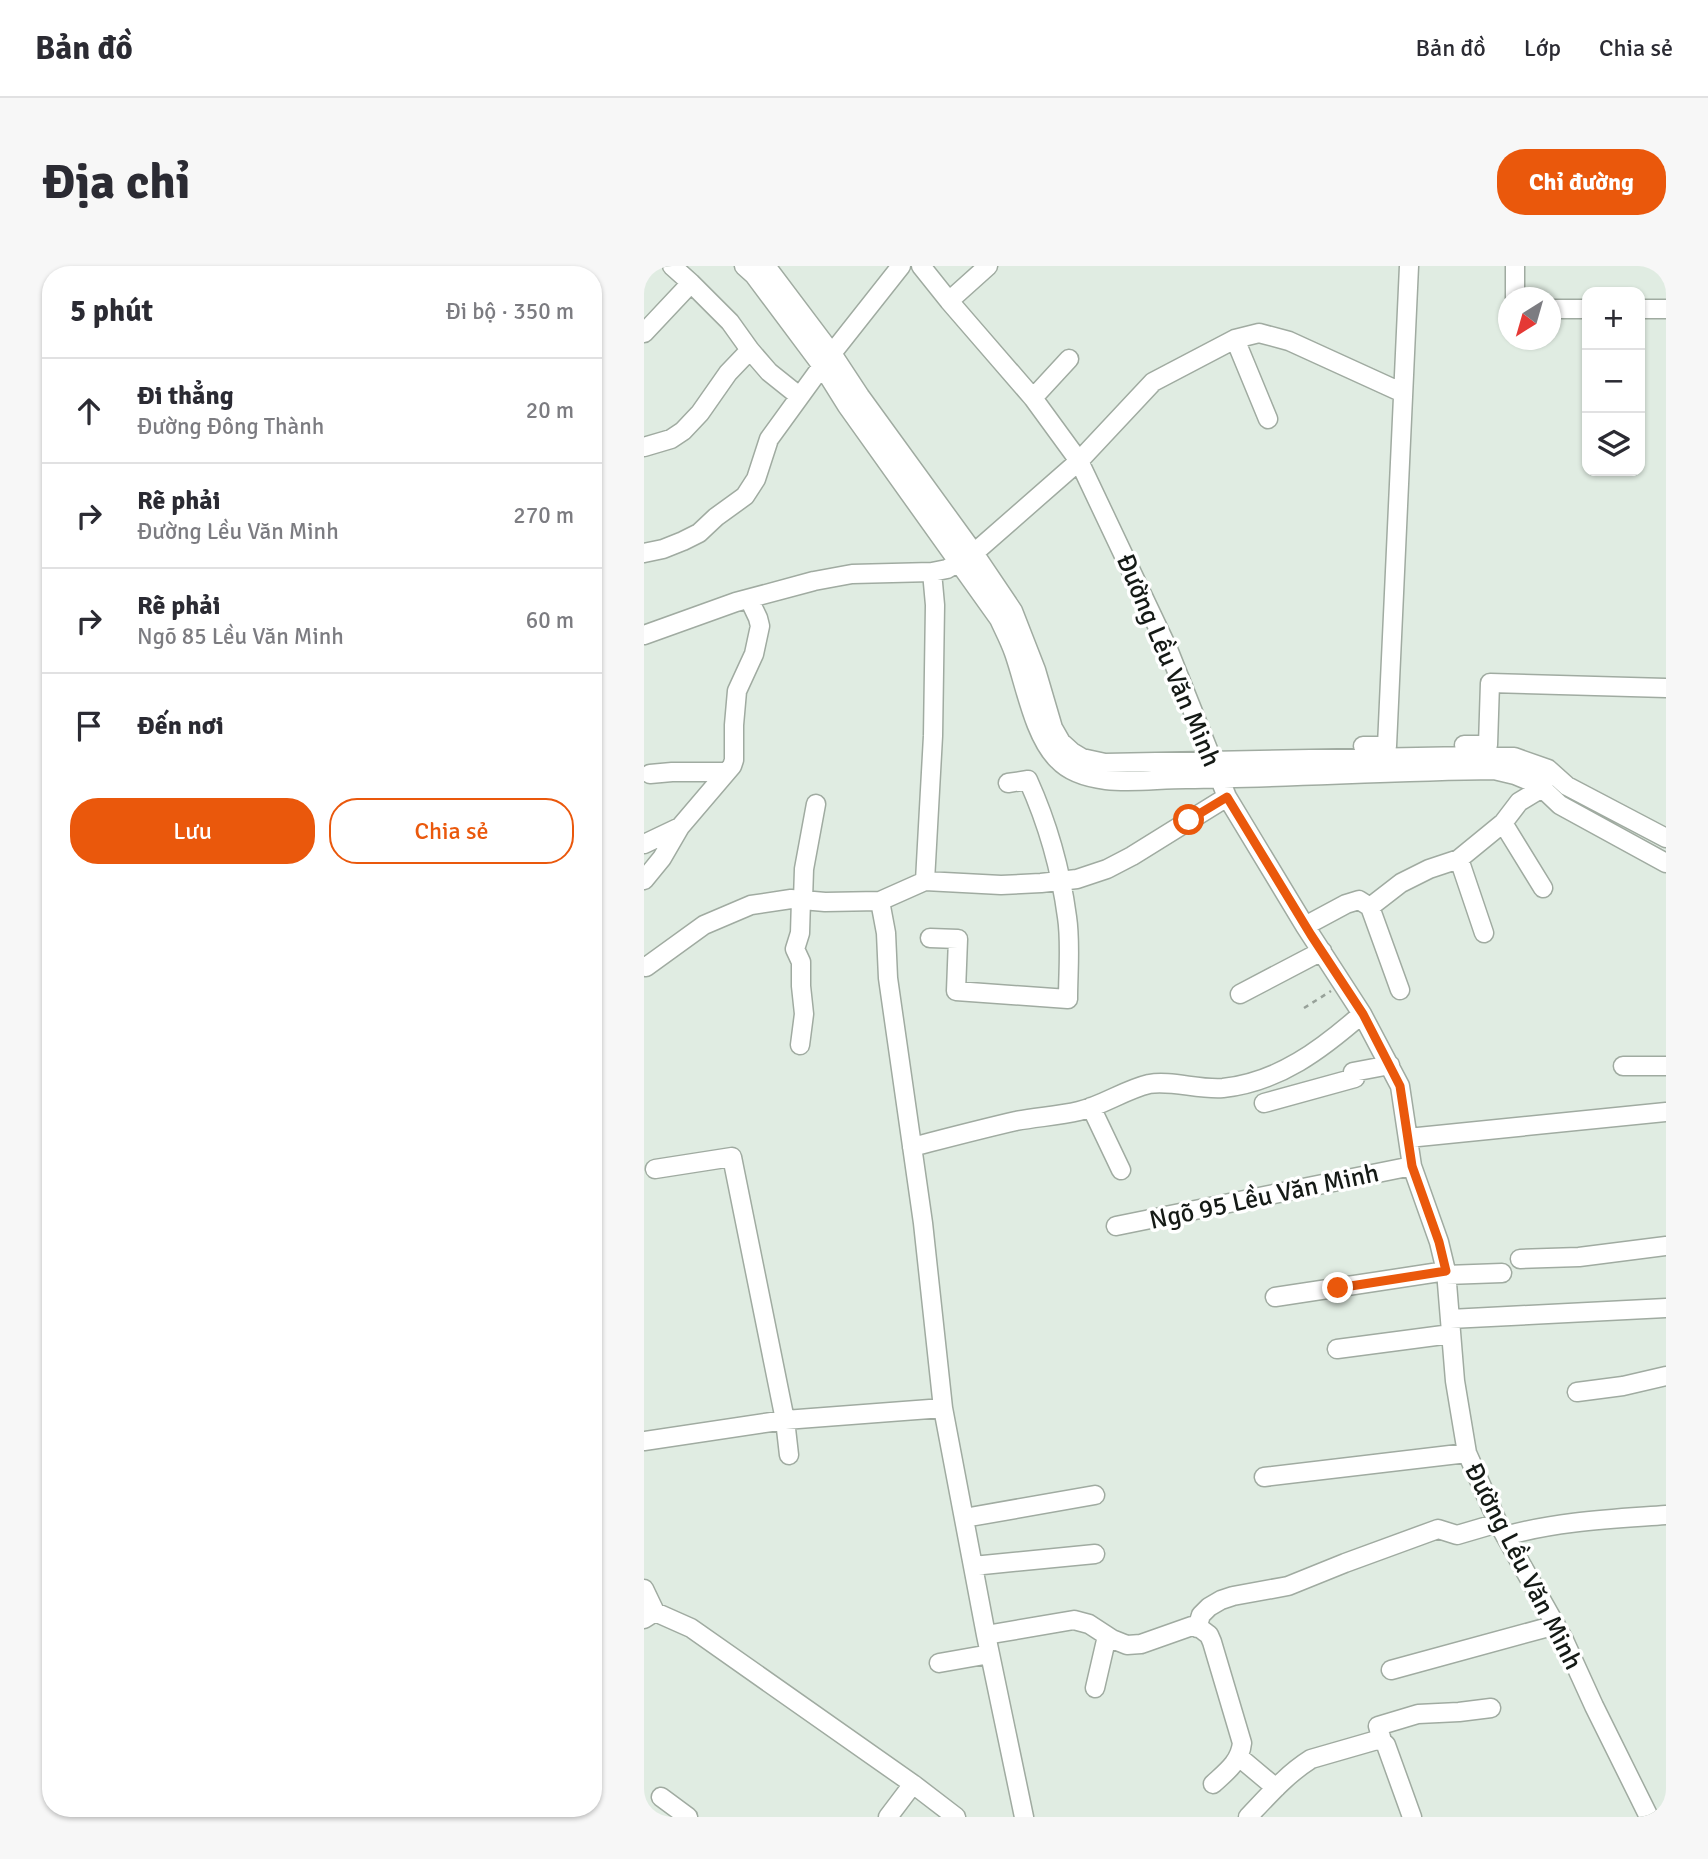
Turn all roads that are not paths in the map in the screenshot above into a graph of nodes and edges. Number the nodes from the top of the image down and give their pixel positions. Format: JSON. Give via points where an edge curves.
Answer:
{"nodes":[{"id":1,"x":672,"y":266,"type":"edge"},
{"id":2,"x":744,"y":266,"type":"edge"},
{"id":3,"x":766,"y":266,"type":"edge"},
{"id":4,"x":901,"y":266,"type":"edge"},
{"id":5,"x":921,"y":266,"type":"edge"},
{"id":6,"x":988,"y":266,"type":"edge"},
{"id":7,"x":1409,"y":266,"type":"edge"},
{"id":8,"x":1515,"y":266,"type":"edge"},
{"id":9,"x":691,"y":283,"type":"junction"},
{"id":10,"x":1515,"y":287,"type":"edge"},
{"id":11,"x":949,"y":301,"type":"junction"},
{"id":12,"x":1561,"y":309,"type":"edge"},
{"id":13,"x":1582,"y":309,"type":"edge"},
{"id":14,"x":1645,"y":309,"type":"edge"},
{"id":15,"x":1666,"y":309,"type":"edge"},
{"id":16,"x":644,"y":333,"type":"edge"},
{"id":17,"x":1235,"y":339,"type":"junction"},
{"id":18,"x":750,"y":349,"type":"junction"},
{"id":19,"x":1069,"y":359,"type":"dead end"},
{"id":20,"x":827,"y":360,"type":"junction"},
{"id":21,"x":1403,"y":393,"type":"junction"},
{"id":22,"x":799,"y":396,"type":"junction"},
{"id":23,"x":1033,"y":398,"type":"junction"},
{"id":24,"x":853,"y":401,"type":"junction"},
{"id":25,"x":1268,"y":419,"type":"dead end"},
{"id":26,"x":644,"y":447,"type":"edge"},
{"id":27,"x":1079,"y":461,"type":"junction"},
{"id":28,"x":644,"y":553,"type":"edge"},
{"id":29,"x":974,"y":553,"type":"junction"},
{"id":30,"x":958,"y":564,"type":"junction"},
{"id":31,"x":932,"y":572,"type":"junction"},
{"id":32,"x":749,"y":599,"type":"junction"},
{"id":33,"x":644,"y":635,"type":"edge"},
{"id":34,"x":1666,"y":688,"type":"edge"},
{"id":35,"x":1034,"y":691,"type":"junction"},
{"id":36,"x":1387,"y":746,"type":"junction"},
{"id":37,"x":1210,"y":754,"type":"junction"},
{"id":38,"x":1548,"y":769,"type":"junction"},
{"id":39,"x":726,"y":772,"type":"junction"},
{"id":40,"x":650,"y":774,"type":"dead end"},
{"id":41,"x":1220,"y":779,"type":"junction"},
{"id":42,"x":1008,"y":783,"type":"dead end"},
{"id":43,"x":1542,"y":788,"type":"junction"},
{"id":44,"x":1227,"y":797,"type":"junction"},
{"id":45,"x":816,"y":804,"type":"dead end"},
{"id":46,"x":1503,"y":823,"type":"junction"},
{"id":47,"x":680,"y":827,"type":"junction"},
{"id":48,"x":1666,"y":838,"type":"edge"},
{"id":49,"x":644,"y":844,"type":"edge"},
{"id":50,"x":1458,"y":859,"type":"junction"},
{"id":51,"x":1666,"y":863,"type":"edge"},
{"id":52,"x":644,"y":880,"type":"edge"},
{"id":53,"x":925,"y":881,"type":"junction"},
{"id":54,"x":1061,"y":881,"type":"junction"},
{"id":55,"x":1543,"y":888,"type":"dead end"},
{"id":56,"x":802,"y":900,"type":"junction"},
{"id":57,"x":880,"y":901,"type":"junction"},
{"id":58,"x":1370,"y":906,"type":"junction"},
{"id":59,"x":1305,"y":926,"type":"junction"},
{"id":60,"x":1484,"y":933,"type":"dead end"},
{"id":61,"x":930,"y":938,"type":"dead end"},
{"id":62,"x":1322,"y":951,"type":"junction"},
{"id":63,"x":645,"y":968,"type":"edge"},
{"id":64,"x":1400,"y":990,"type":"dead end"},
{"id":65,"x":1240,"y":994,"type":"dead end"},
{"id":66,"x":1363,"y":1014,"type":"junction"},
{"id":67,"x":800,"y":1045,"type":"dead end"},
{"id":68,"x":1390,"y":1065,"type":"junction"},
{"id":69,"x":1623,"y":1066,"type":"dead end"},
{"id":70,"x":1666,"y":1066,"type":"edge"},
{"id":71,"x":1264,"y":1103,"type":"dead end"},
{"id":72,"x":1091,"y":1107,"type":"junction"},
{"id":73,"x":1666,"y":1112,"type":"edge"},
{"id":74,"x":1408,"y":1138,"type":"junction"},
{"id":75,"x":912,"y":1147,"type":"junction"},
{"id":76,"x":1412,"y":1166,"type":"junction"},
{"id":77,"x":655,"y":1169,"type":"dead end"},
{"id":78,"x":1121,"y":1170,"type":"dead end"},
{"id":79,"x":1116,"y":1226,"type":"dead end"},
{"id":80,"x":1666,"y":1246,"type":"edge"},
{"id":81,"x":1520,"y":1259,"type":"dead end"},
{"id":82,"x":1446,"y":1273,"type":"junction"},
{"id":83,"x":1502,"y":1273,"type":"dead end"},
{"id":84,"x":1275,"y":1297,"type":"dead end"},
{"id":85,"x":1666,"y":1308,"type":"edge"},
{"id":86,"x":1451,"y":1326,"type":"junction"},
{"id":87,"x":1336,"y":1349,"type":"dead end"},
{"id":88,"x":1666,"y":1376,"type":"edge"},
{"id":89,"x":1577,"y":1392,"type":"dead end"},
{"id":90,"x":943,"y":1408,"type":"junction"},
{"id":91,"x":785,"y":1420,"type":"junction"},
{"id":92,"x":644,"y":1441,"type":"edge"},
{"id":93,"x":1467,"y":1453,"type":"junction"},
{"id":94,"x":789,"y":1455,"type":"dead end"},
{"id":95,"x":1264,"y":1477,"type":"dead end"},
{"id":96,"x":1095,"y":1494,"type":"dead end"},
{"id":97,"x":1666,"y":1515,"type":"edge"},
{"id":98,"x":964,"y":1518,"type":"junction"},
{"id":99,"x":1501,"y":1529,"type":"junction"},
{"id":100,"x":1096,"y":1554,"type":"dead end"},
{"id":101,"x":973,"y":1566,"type":"junction"},
{"id":102,"x":644,"y":1589,"type":"edge"},
{"id":103,"x":650,"y":1616,"type":"edge"},
{"id":104,"x":1556,"y":1625,"type":"junction"},
{"id":105,"x":1197,"y":1628,"type":"junction"},
{"id":106,"x":986,"y":1635,"type":"junction"},
{"id":107,"x":1107,"y":1636,"type":"junction"},
{"id":108,"x":990,"y":1654,"type":"junction"},
{"id":109,"x":939,"y":1663,"type":"dead end"},
{"id":110,"x":1391,"y":1670,"type":"dead end"},
{"id":111,"x":1095,"y":1688,"type":"dead end"},
{"id":112,"x":1491,"y":1708,"type":"dead end"},
{"id":113,"x":1385,"y":1746,"type":"junction"},
{"id":114,"x":1239,"y":1756,"type":"junction"},
{"id":115,"x":913,"y":1784,"type":"junction"},
{"id":116,"x":1213,"y":1784,"type":"dead end"},
{"id":117,"x":1276,"y":1788,"type":"junction"},
{"id":118,"x":661,"y":1797,"type":"dead end"},
{"id":119,"x":688,"y":1817,"type":"edge"},
{"id":120,"x":888,"y":1817,"type":"edge"},
{"id":121,"x":956,"y":1817,"type":"edge"},
{"id":122,"x":1024,"y":1817,"type":"edge"},
{"id":123,"x":1248,"y":1817,"type":"edge"},
{"id":124,"x":1412,"y":1817,"type":"edge"},
{"id":125,"x":1649,"y":1817,"type":"edge"}],
"edges":[{"from":1,"to":9,"type":"street"},
{"from":2,"to":20,"type":"street"},
{"from":3,"to":20,"type":"street"},
{"from":4,"to":20,"type":"street"},
{"from":5,"to":11,"type":"street","name":"Đường Lều Văn Minh"},
{"from":6,"to":11,"type":"street"},
{"from":7,"to":21,"type":"street"},
{"from":8,"to":10,"type":"street"},
{"from":9,"to":16,"type":"street"},
{"from":9,"to":18,"type":"street"},
{"from":11,"to":23,"type":"street","name":"Đường Lều Văn Minh"},
{"from":12,"to":13,"type":"street"},
{"from":14,"to":15,"type":"street"},
{"from":17,"to":21,"type":"street","via":[[1259,333],[1289,341]]},
{"from":17,"to":25,"type":"street"},
{"from":17,"to":27,"type":"street","via":[[1153,382]]},
{"from":18,"to":22,"type":"street"},
{"from":18,"to":26,"type":"street","via":[[683,431]]},
{"from":19,"to":23,"type":"street"},
{"from":20,"to":22,"type":"street"},
{"from":20,"to":24,"type":"street"},
{"from":21,"to":36,"type":"street"},
{"from":22,"to":28,"type":"street","via":[[769,439],[756,479],[745,496],[699,533]]},
{"from":23,"to":27,"type":"street","name":"Đường Lều Văn Minh"},
{"from":24,"to":29,"type":"street"},
{"from":24,"to":30,"type":"street"},
{"from":27,"to":29,"type":"street"},
{"from":27,"to":37,"type":"street","name":"Đường Lều Văn Minh","via":[[1168,649]]},
{"from":29,"to":30,"type":"street"},
{"from":29,"to":35,"type":"street","via":[[1013,611],[1036,670]]},
{"from":30,"to":31,"type":"street"},
{"from":30,"to":35,"type":"street","via":[[999,619]]},
{"from":31,"to":32,"type":"street","via":[[852,574]]},
{"from":31,"to":53,"type":"street","via":[[934,713]]},
{"from":32,"to":33,"type":"street"},
{"from":32,"to":39,"type":"street","via":[[760,626],[737,691],[734,760]]},
{"from":34,"to":36,"type":"street","via":[[1490,682],[1488,745]]},
{"from":35,"to":37,"type":"street","via":[[1061,742],[1082,758],[1105,763]]},
{"from":35,"to":41,"type":"street","via":[[1035,719],[1048,747],[1073,771],[1107,780]]},
{"from":36,"to":37,"type":"street","via":[[1283,747]]},
{"from":37,"to":38,"type":"street","via":[[1471,755],[1514,757]]},
{"from":37,"to":41,"type":"street","name":"Đường Lều Văn Minh"},
{"from":38,"to":43,"type":"street"},
{"from":38,"to":48,"type":"street","via":[[1567,786]]},
{"from":39,"to":40,"type":"street"},
{"from":39,"to":47,"type":"street"},
{"from":41,"to":43,"type":"street","via":[[1494,769]]},
{"from":41,"to":44,"type":"street","name":"Đường Lều Văn Minh"},
{"from":42,"to":54,"type":"street","via":[[1028,780]]},
{"from":43,"to":46,"type":"street","via":[[1519,802]]},
{"from":43,"to":51,"type":"street","via":[[1560,805]]},
{"from":44,"to":54,"type":"street","via":[[1108,869]]},
{"from":44,"to":59,"type":"street","name":"Đường Lều Văn Minh"},
{"from":45,"to":56,"type":"street"},
{"from":46,"to":50,"type":"street"},
{"from":46,"to":55,"type":"street"},
{"from":47,"to":49,"type":"street"},
{"from":47,"to":52,"type":"street"},
{"from":50,"to":58,"type":"street","via":[[1410,878]]},
{"from":50,"to":60,"type":"street"},
{"from":53,"to":54,"type":"street"},
{"from":53,"to":57,"type":"street"},
{"from":54,"to":61,"type":"street","via":[[1068,919],[1068,999],[957,991],[958,939]]},
{"from":56,"to":57,"type":"street"},
{"from":56,"to":63,"type":"street","via":[[751,905],[704,925]]},
{"from":56,"to":67,"type":"street","via":[[795,949],[801,962],[804,1014]]},
{"from":57,"to":75,"type":"street"},
{"from":58,"to":59,"type":"street","via":[[1359,900]]},
{"from":58,"to":64,"type":"street"},
{"from":59,"to":62,"type":"street","name":"Đường Lều Văn Minh"},
{"from":62,"to":65,"type":"street"},
{"from":62,"to":66,"type":"street","name":"Đường Lều Văn Minh"},
{"from":66,"to":68,"type":"street","name":"Đường Lều Văn Minh"},
{"from":66,"to":72,"type":"street","via":[[1314,1053],[1262,1080],[1224,1088],[1153,1083]]},
{"from":68,"to":71,"type":"street","via":[[1353,1072],[1355,1078]]},
{"from":68,"to":74,"type":"street","name":"Đường Lều Văn Minh","via":[[1400,1086]]},
{"from":69,"to":70,"type":"street"},
{"from":72,"to":75,"type":"street"},
{"from":72,"to":78,"type":"street"},
{"from":73,"to":74,"type":"street"},
{"from":74,"to":76,"type":"street","name":"Đường Lều Văn Minh"},
{"from":75,"to":90,"type":"street"},
{"from":76,"to":79,"type":"street","name":"Ngõ 95 Lều Văn Minh"},
{"from":76,"to":82,"type":"street","name":"Đường Lều Văn Minh"},
{"from":77,"to":91,"type":"street","via":[[732,1157]]},
{"from":80,"to":81,"type":"street"},
{"from":82,"to":83,"type":"street"},
{"from":82,"to":84,"type":"street"},
{"from":82,"to":86,"type":"street","name":"Đường Lều Văn Minh"},
{"from":85,"to":86,"type":"street"},
{"from":86,"to":87,"type":"street"},
{"from":86,"to":93,"type":"street","name":"Đường Lều Văn Minh"},
{"from":88,"to":89,"type":"street"},
{"from":90,"to":91,"type":"street"},
{"from":90,"to":98,"type":"street"},
{"from":91,"to":92,"type":"street"},
{"from":91,"to":94,"type":"street"},
{"from":93,"to":95,"type":"street"},
{"from":93,"to":99,"type":"street","name":"Đường Lều Văn Minh"},
{"from":96,"to":98,"type":"street"},
{"from":97,"to":99,"type":"street"},
{"from":98,"to":101,"type":"street"},
{"from":99,"to":104,"type":"street","name":"Đường Lều Văn Minh"},
{"from":99,"to":105,"type":"street","via":[[1457,1535],[1438,1530],[1288,1586],[1233,1596],[1201,1615]]},
{"from":100,"to":101,"type":"street"},
{"from":101,"to":106,"type":"street"},
{"from":102,"to":103,"type":"street"},
{"from":103,"to":115,"type":"street","via":[[691,1628]]},
{"from":104,"to":110,"type":"street"},
{"from":104,"to":125,"type":"street","name":"Đường Lều Văn Minh"},
{"from":105,"to":107,"type":"street","via":[[1141,1644],[1127,1645]]},
{"from":105,"to":114,"type":"street","via":[[1212,1642],[1242,1743]]},
{"from":106,"to":107,"type":"street","via":[[1074,1620],[1089,1623]]},
{"from":106,"to":108,"type":"street"},
{"from":107,"to":111,"type":"street"},
{"from":108,"to":109,"type":"street"},
{"from":108,"to":122,"type":"street"},
{"from":112,"to":113,"type":"street","via":[[1418,1714],[1378,1726]]},
{"from":113,"to":117,"type":"street","via":[[1377,1740],[1311,1759]]},
{"from":113,"to":124,"type":"street"},
{"from":114,"to":116,"type":"street"},
{"from":114,"to":117,"type":"street"},
{"from":115,"to":120,"type":"street"},
{"from":115,"to":121,"type":"street"},
{"from":117,"to":123,"type":"street"},
{"from":118,"to":119,"type":"street"}]}
